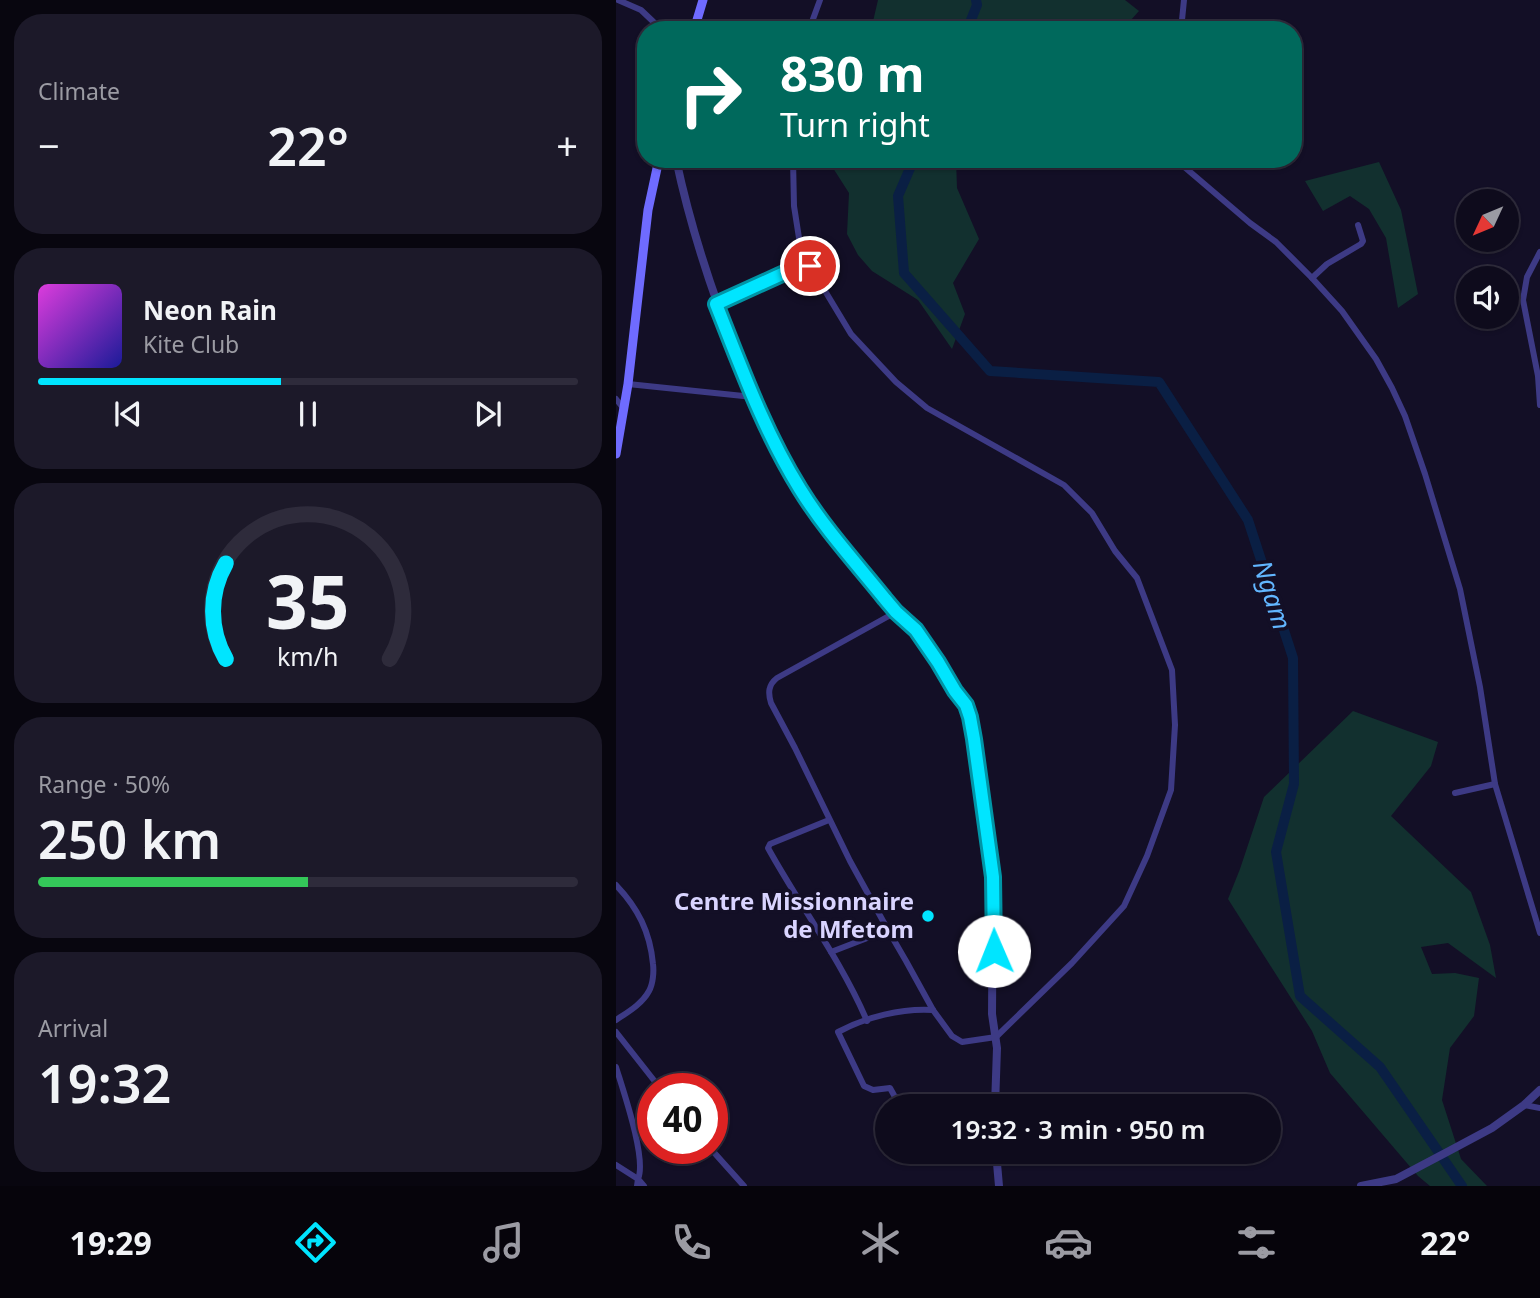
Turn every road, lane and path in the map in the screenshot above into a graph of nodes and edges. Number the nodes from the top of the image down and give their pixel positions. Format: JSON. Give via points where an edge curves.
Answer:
{"nodes":[{"id":1,"x":618,"y":0,"type":"edge"},
{"id":2,"x":703,"y":0,"type":"edge"},
{"id":3,"x":820,"y":0,"type":"edge"},
{"id":4,"x":1184,"y":0,"type":"edge"},
{"id":5,"x":653,"y":21,"type":"edge"},
{"id":6,"x":697,"y":21,"type":"edge"},
{"id":7,"x":812,"y":21,"type":"edge"},
{"id":8,"x":1182,"y":21,"type":"edge"},
{"id":9,"x":658,"y":168,"type":"edge"},
{"id":10,"x":678,"y":168,"type":"edge"},
{"id":11,"x":793,"y":168,"type":"edge"},
{"id":12,"x":1186,"y":168,"type":"edge"},
{"id":13,"x":1358,"y":225,"type":"dead end"},
{"id":14,"x":1540,"y":252,"type":"edge"},
{"id":15,"x":810,"y":266,"type":"junction"},
{"id":16,"x":1312,"y":278,"type":"junction"},
{"id":17,"x":716,"y":304,"type":"junction"},
{"id":18,"x":628,"y":384,"type":"junction"},
{"id":19,"x":753,"y":397,"type":"junction"},
{"id":20,"x":616,"y":399,"type":"edge"},
{"id":21,"x":1540,"y":405,"type":"edge"},
{"id":22,"x":624,"y":409,"type":"junction"},
{"id":23,"x":616,"y":451,"type":"edge"},
{"id":24,"x":896,"y":612,"type":"junction"},
{"id":25,"x":1494,"y":784,"type":"junction"},
{"id":26,"x":1455,"y":793,"type":"dead end"},
{"id":27,"x":830,"y":820,"type":"junction"},
{"id":28,"x":616,"y":885,"type":"edge"},
{"id":29,"x":888,"y":930,"type":"junction"},
{"id":30,"x":1540,"y":933,"type":"edge"},
{"id":31,"x":831,"y":953,"type":"junction"},
{"id":32,"x":933,"y":1010,"type":"junction"},
{"id":33,"x":616,"y":1020,"type":"edge"},
{"id":34,"x":867,"y":1021,"type":"junction"},
{"id":35,"x":616,"y":1032,"type":"edge"},
{"id":36,"x":996,"y":1037,"type":"junction"},
{"id":37,"x":616,"y":1067,"type":"edge"},
{"id":38,"x":648,"y":1073,"type":"edge"},
{"id":39,"x":1540,"y":1090,"type":"edge"},
{"id":40,"x":893,"y":1094,"type":"edge"},
{"id":41,"x":995,"y":1094,"type":"edge"},
{"id":42,"x":1524,"y":1105,"type":"junction"},
{"id":43,"x":1540,"y":1108,"type":"edge"},
{"id":44,"x":724,"y":1164,"type":"edge"},
{"id":45,"x":997,"y":1164,"type":"edge"},
{"id":46,"x":616,"y":1165,"type":"edge"},
{"id":47,"x":637,"y":1183,"type":"edge"},
{"id":48,"x":645,"y":1186,"type":"edge"},
{"id":49,"x":744,"y":1186,"type":"edge"},
{"id":50,"x":999,"y":1186,"type":"edge"},
{"id":51,"x":1361,"y":1186,"type":"edge"}],
"edges":[{"from":1,"to":5,"type":"street","via":[[642,10]]},
{"from":2,"to":6,"type":"main road"},
{"from":3,"to":7,"type":"street"},
{"from":4,"to":8,"type":"street"},
{"from":9,"to":18,"type":"main road","via":[[648,210]]},
{"from":10,"to":17,"type":"street"},
{"from":11,"to":15,"type":"street","via":[[799,238]]},
{"from":12,"to":16,"type":"street","via":[[1276,242]]},
{"from":13,"to":16,"type":"street","via":[[1361,244],[1326,264]]},
{"from":14,"to":21,"type":"street","via":[[1527,277],[1523,300]]},
{"from":15,"to":17,"type":"street"},
{"from":15,"to":36,"type":"street","via":[[851,334],[896,382],[927,408],[1064,485],[1092,513],[1137,578],[1172,670],[1171,790],[1124,906]]},
{"from":16,"to":25,"type":"street","via":[[1376,359],[1405,416],[1460,589]]},
{"from":17,"to":19,"type":"street"},
{"from":18,"to":19,"type":"street"},
{"from":18,"to":22,"type":"main road"},
{"from":19,"to":24,"type":"street","via":[[814,510]]},
{"from":20,"to":22,"type":"street"},
{"from":22,"to":23,"type":"main road"},
{"from":24,"to":27,"type":"street","via":[[787,672],[769,688],[771,703]]},
{"from":24,"to":36,"type":"street","via":[[925,641],[970,717],[993,877],[992,1014]]},
{"from":25,"to":26,"type":"street"},
{"from":25,"to":30,"type":"street"},
{"from":27,"to":29,"type":"street"},
{"from":27,"to":31,"type":"street","via":[[768,848]]},
{"from":28,"to":33,"type":"street","via":[[646,929],[654,971],[650,989],[636,1007]]},
{"from":29,"to":31,"type":"street"},
{"from":29,"to":32,"type":"street"},
{"from":31,"to":34,"type":"street"},
{"from":32,"to":34,"type":"street","via":[[915,1009]]},
{"from":32,"to":36,"type":"street","via":[[957,1040]]},
{"from":34,"to":40,"type":"street","via":[[838,1033],[864,1086],[890,1088]]},
{"from":35,"to":38,"type":"street"},
{"from":36,"to":41,"type":"street"},
{"from":37,"to":47,"type":"street","via":[[640,1160]]},
{"from":39,"to":42,"type":"street"},
{"from":42,"to":43,"type":"street"},
{"from":42,"to":51,"type":"street","via":[[1486,1132],[1399,1178]]},
{"from":44,"to":49,"type":"street"},
{"from":45,"to":50,"type":"street"},
{"from":46,"to":47,"type":"street"},
{"from":47,"to":48,"type":"street"}]}
